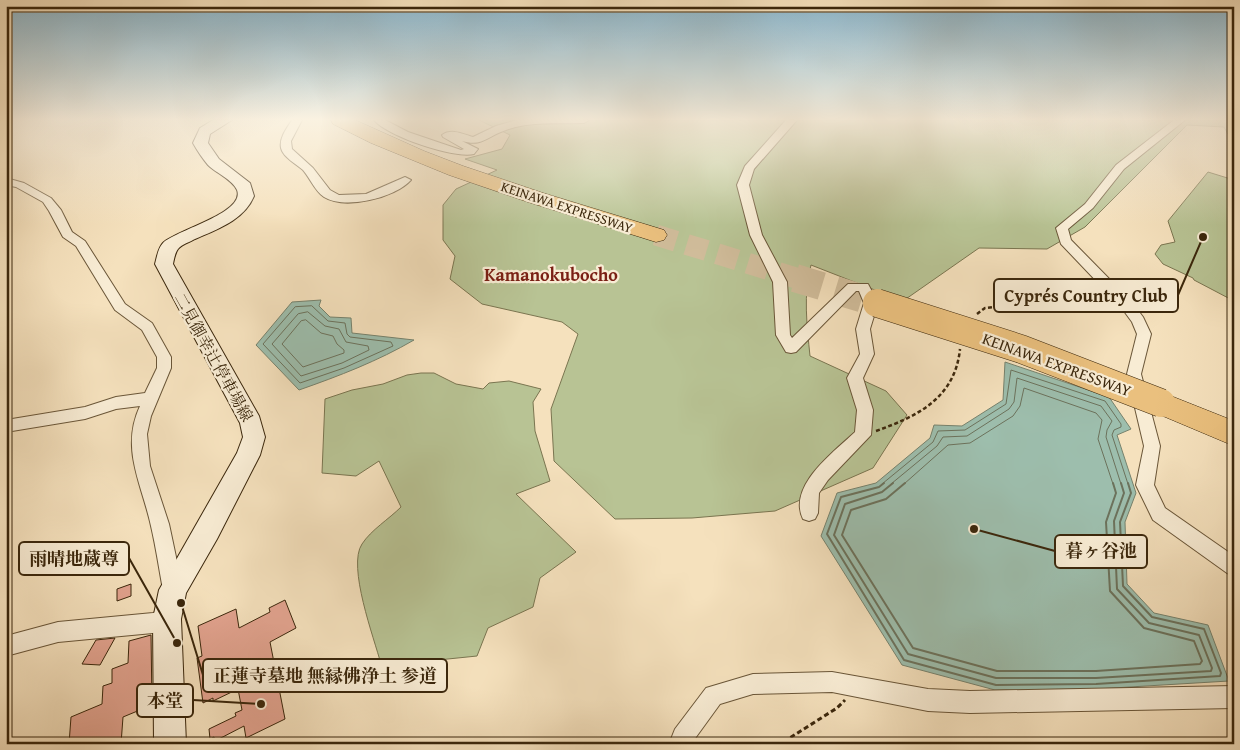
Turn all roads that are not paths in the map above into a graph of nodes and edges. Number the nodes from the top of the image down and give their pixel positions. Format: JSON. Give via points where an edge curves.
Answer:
{"nodes":[{"id":1,"x":209,"y":155,"type":"edge"},
{"id":2,"x":292,"y":155,"type":"edge"},
{"id":3,"x":417,"y":155,"type":"edge"},
{"id":4,"x":761,"y":155,"type":"edge"},
{"id":5,"x":1135,"y":155,"type":"edge"},
{"id":6,"x":404,"y":180,"type":"dead end"},
{"id":7,"x":6,"y":181,"type":"edge"},
{"id":8,"x":656,"y":235,"type":"tunnel mouth"},
{"id":9,"x":877,"y":303,"type":"tunnel mouth"},
{"id":10,"x":150,"y":399,"type":"junction"},
{"id":11,"x":6,"y":426,"type":"edge"},
{"id":12,"x":1234,"y":434,"type":"edge"},
{"id":13,"x":809,"y":513,"type":"dead end"},
{"id":14,"x":1234,"y":567,"type":"edge"},
{"id":15,"x":173,"y":590,"type":"junction"},
{"id":16,"x":167,"y":619,"type":"junction"},
{"id":17,"x":6,"y":646,"type":"edge"},
{"id":18,"x":1234,"y":697,"type":"edge"},
{"id":19,"x":170,"y":744,"type":"edge"},
{"id":20,"x":680,"y":744,"type":"edge"}],
"edges":[{"from":1,"to":15,"type":"main road","name":"二見御幸辻停車場線","via":[[244,186],[247,197],[228,217],[175,242],[168,248],[164,264],[251,422],[254,437],[213,523]]},
{"from":2,"to":6,"type":"street","via":[[326,193],[336,198],[375,195]]},
{"from":3,"to":8,"type":"highway","name":"KEINAWA EXPRESSWAY","via":[[450,169]]},
{"from":4,"to":13,"type":"street","via":[[749,168],[742,184],[756,235],[780,282],[783,335],[792,348],[853,286],[862,287],[871,303],[863,329],[867,354],[855,378],[865,410],[863,435],[810,491]]},
{"from":5,"to":14,"type":"street","via":[[1120,167],[1089,206],[1062,228],[1065,240],[1126,304],[1144,334],[1134,374],[1152,446],[1145,486],[1159,514]]},
{"from":7,"to":10,"type":"street","via":[[47,200],[67,234],[81,244],[120,307],[147,327],[164,357],[164,368]]},
{"from":9,"to":12,"type":"highway","name":"KEINAWA EXPRESSWAY","bridge":true,"via":[[1021,349]]},
{"from":10,"to":11,"type":"street"},
{"from":10,"to":15,"type":"street","via":[[139,434],[142,466],[160,524]]},
{"from":15,"to":16,"type":"main road","name":"二見御幸辻停車場線"},
{"from":16,"to":17,"type":"street","via":[[58,632]]},
{"from":16,"to":19,"type":"main road","name":"二見御幸辻停車場線"},
{"from":18,"to":20,"type":"street","via":[[970,702],[928,700],[832,682],[754,684],[713,695]]}]}
